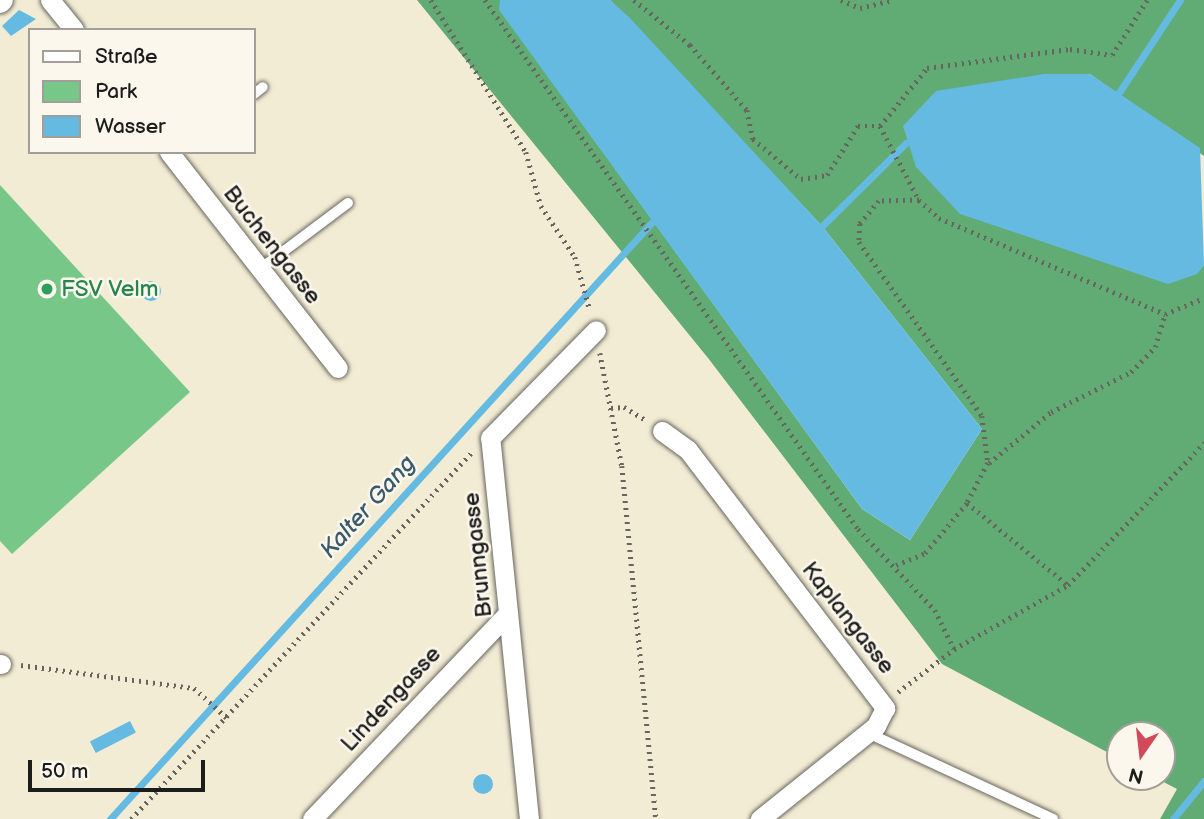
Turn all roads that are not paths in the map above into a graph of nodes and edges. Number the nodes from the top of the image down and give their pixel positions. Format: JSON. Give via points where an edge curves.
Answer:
{"nodes":[{"id":1,"x":50,"y":0,"type":"edge"},
{"id":2,"x":72,"y":28,"type":"edge"},
{"id":3,"x":263,"y":87,"type":"dead end"},
{"id":4,"x":256,"y":92,"type":"edge"},
{"id":5,"x":173,"y":154,"type":"edge"},
{"id":6,"x":348,"y":203,"type":"dead end"},
{"id":7,"x":260,"y":270,"type":"junction"},
{"id":8,"x":596,"y":330,"type":"road end"},
{"id":9,"x":338,"y":368,"type":"dead end"},
{"id":10,"x":662,"y":431,"type":"road end"},
{"id":11,"x":508,"y":613,"type":"junction"},
{"id":12,"x":867,"y":733,"type":"junction"},
{"id":13,"x":312,"y":819,"type":"edge"},
{"id":14,"x":529,"y":819,"type":"edge"},
{"id":15,"x":760,"y":819,"type":"edge"},
{"id":16,"x":1053,"y":819,"type":"edge"}],
"edges":[{"from":1,"to":2,"type":"street"},
{"from":3,"to":4,"type":"lane"},
{"from":5,"to":7,"type":"street","name":"Buchengasse"},
{"from":6,"to":7,"type":"lane"},
{"from":7,"to":9,"type":"street","name":"Buchengasse"},
{"from":8,"to":11,"type":"street","name":"Brunngasse","via":[[490,438]]},
{"from":10,"to":12,"type":"street","name":"Kaplangasse","via":[[688,450],[883,704],[882,719]]},
{"from":11,"to":13,"type":"street","name":"Lindengasse"},
{"from":11,"to":14,"type":"street","name":"Brunngasse"},
{"from":12,"to":15,"type":"street","name":"Kaplangasse"},
{"from":12,"to":16,"type":"lane"}]}
